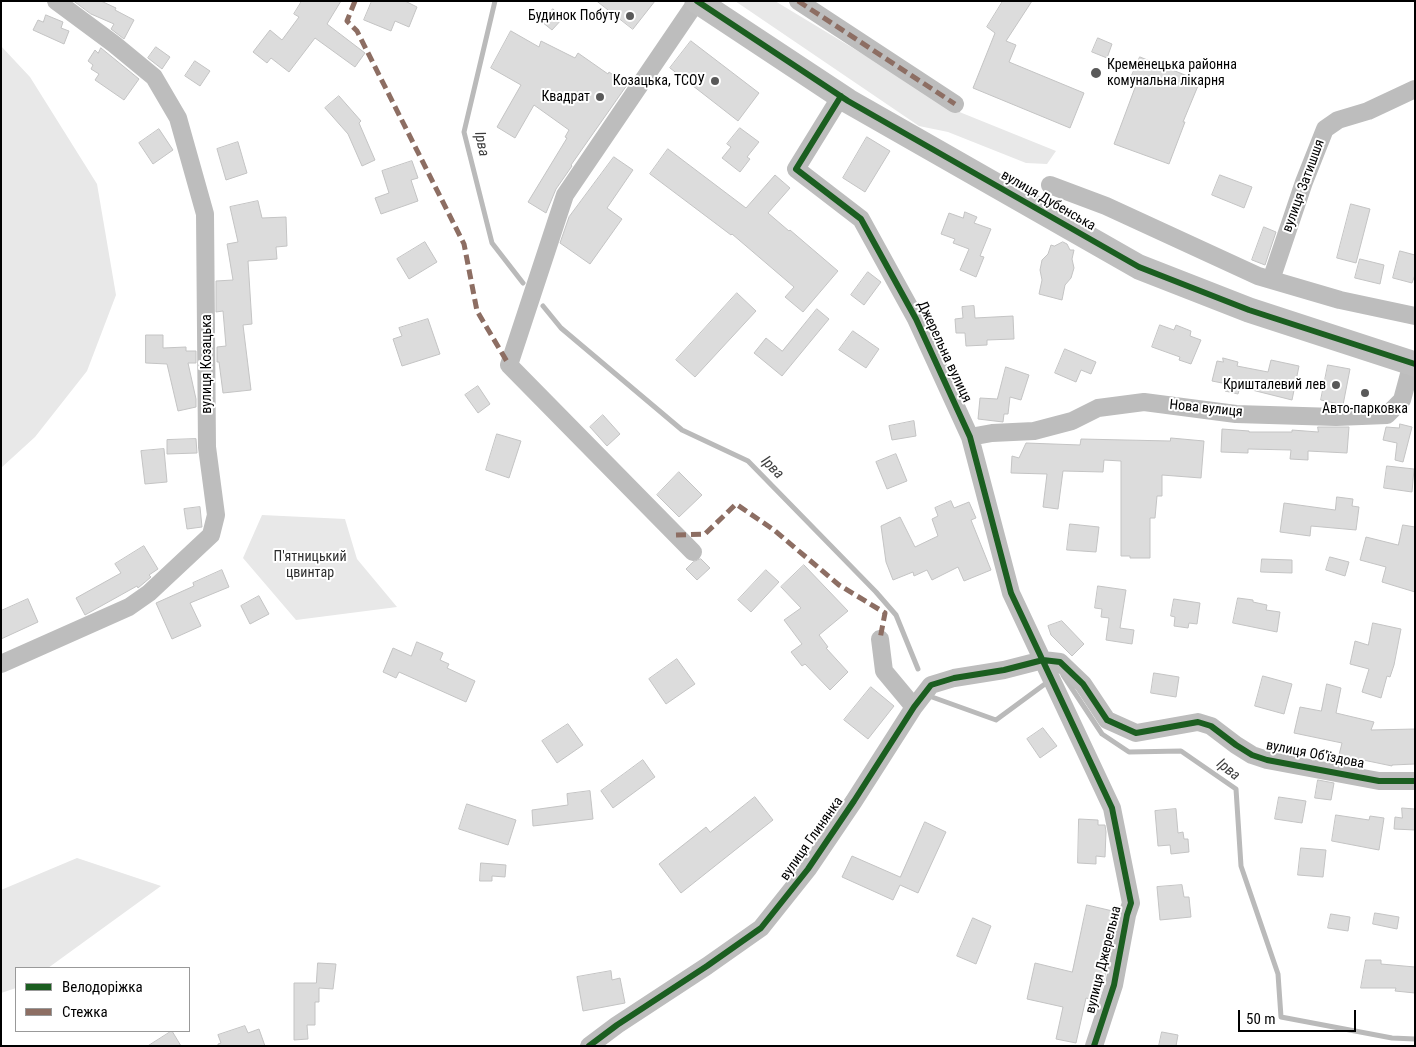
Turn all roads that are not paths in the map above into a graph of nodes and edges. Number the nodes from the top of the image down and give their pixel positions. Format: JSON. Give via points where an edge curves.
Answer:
{"nodes":[{"id":1,"x":56,"y":1,"type":"edge"},
{"id":2,"x":697,"y":1,"type":"edge"},
{"id":3,"x":798,"y":1,"type":"edge"},
{"id":4,"x":1415,"y":89,"type":"edge"},
{"id":5,"x":841,"y":96,"type":"junction"},
{"id":6,"x":956,"y":104,"type":"dead end"},
{"id":7,"x":1050,"y":185,"type":"dead end"},
{"id":8,"x":1271,"y":280,"type":"junction"},
{"id":9,"x":1415,"y":316,"type":"edge"},
{"id":10,"x":1413,"y":364,"type":"edge"},
{"id":11,"x":970,"y":437,"type":"junction"},
{"id":12,"x":693,"y":552,"type":"dead end"},
{"id":13,"x":880,"y":639,"type":"dead end"},
{"id":14,"x":1,"y":664,"type":"edge"},
{"id":15,"x":1048,"y":671,"type":"junction"},
{"id":16,"x":914,"y":708,"type":"junction"},
{"id":17,"x":1415,"y":780,"type":"edge"},
{"id":18,"x":589,"y":1046,"type":"edge"},
{"id":19,"x":1094,"y":1046,"type":"edge"}],
"edges":[{"from":1,"to":14,"type":"street","name":"вулиця Козацька","via":[[154,77],[178,118],[205,214],[207,447],[216,515],[211,535],[149,593],[129,607]]},
{"from":2,"to":5,"type":"main road","name":"вулиця Дубенська"},
{"from":2,"to":12,"type":"street","via":[[565,195],[509,365]]},
{"from":3,"to":6,"type":"street"},
{"from":4,"to":8,"type":"street","name":"вулиця Затишшя","via":[[1368,111],[1338,120],[1325,129]]},
{"from":5,"to":10,"type":"main road","name":"вулиця Дубенська","via":[[1139,267],[1249,310]]},
{"from":5,"to":11,"type":"street","name":"Джерельна вулиця","via":[[796,169],[861,219],[916,319]]},
{"from":7,"to":8,"type":"street","via":[[1106,206]]},
{"from":8,"to":9,"type":"street","via":[[1340,300]]},
{"from":10,"to":11,"type":"street","name":"Нова вулиця","via":[[1402,400],[1387,415],[1236,414],[1144,402],[1098,408],[1072,421],[1034,431]]},
{"from":11,"to":15,"type":"street","name":"Джерельна вулиця","via":[[1011,593]]},
{"from":13,"to":16,"type":"street","via":[[884,671]]},
{"from":15,"to":16,"type":"street","name":"вулиця Глинянка","via":[[1004,670],[954,678],[931,685]]},
{"from":15,"to":17,"type":"street","name":"вулиця Об'їздова","via":[[1060,662],[1083,684],[1107,720],[1136,733],[1198,722],[1211,726],[1252,755],[1267,760],[1379,781]]},
{"from":15,"to":19,"type":"street","name":"вулиця Джерельна","via":[[1112,808],[1131,903],[1114,985]]},
{"from":16,"to":18,"type":"street","name":"вулиця Глинянка","via":[[808,869],[761,928]]}]}
